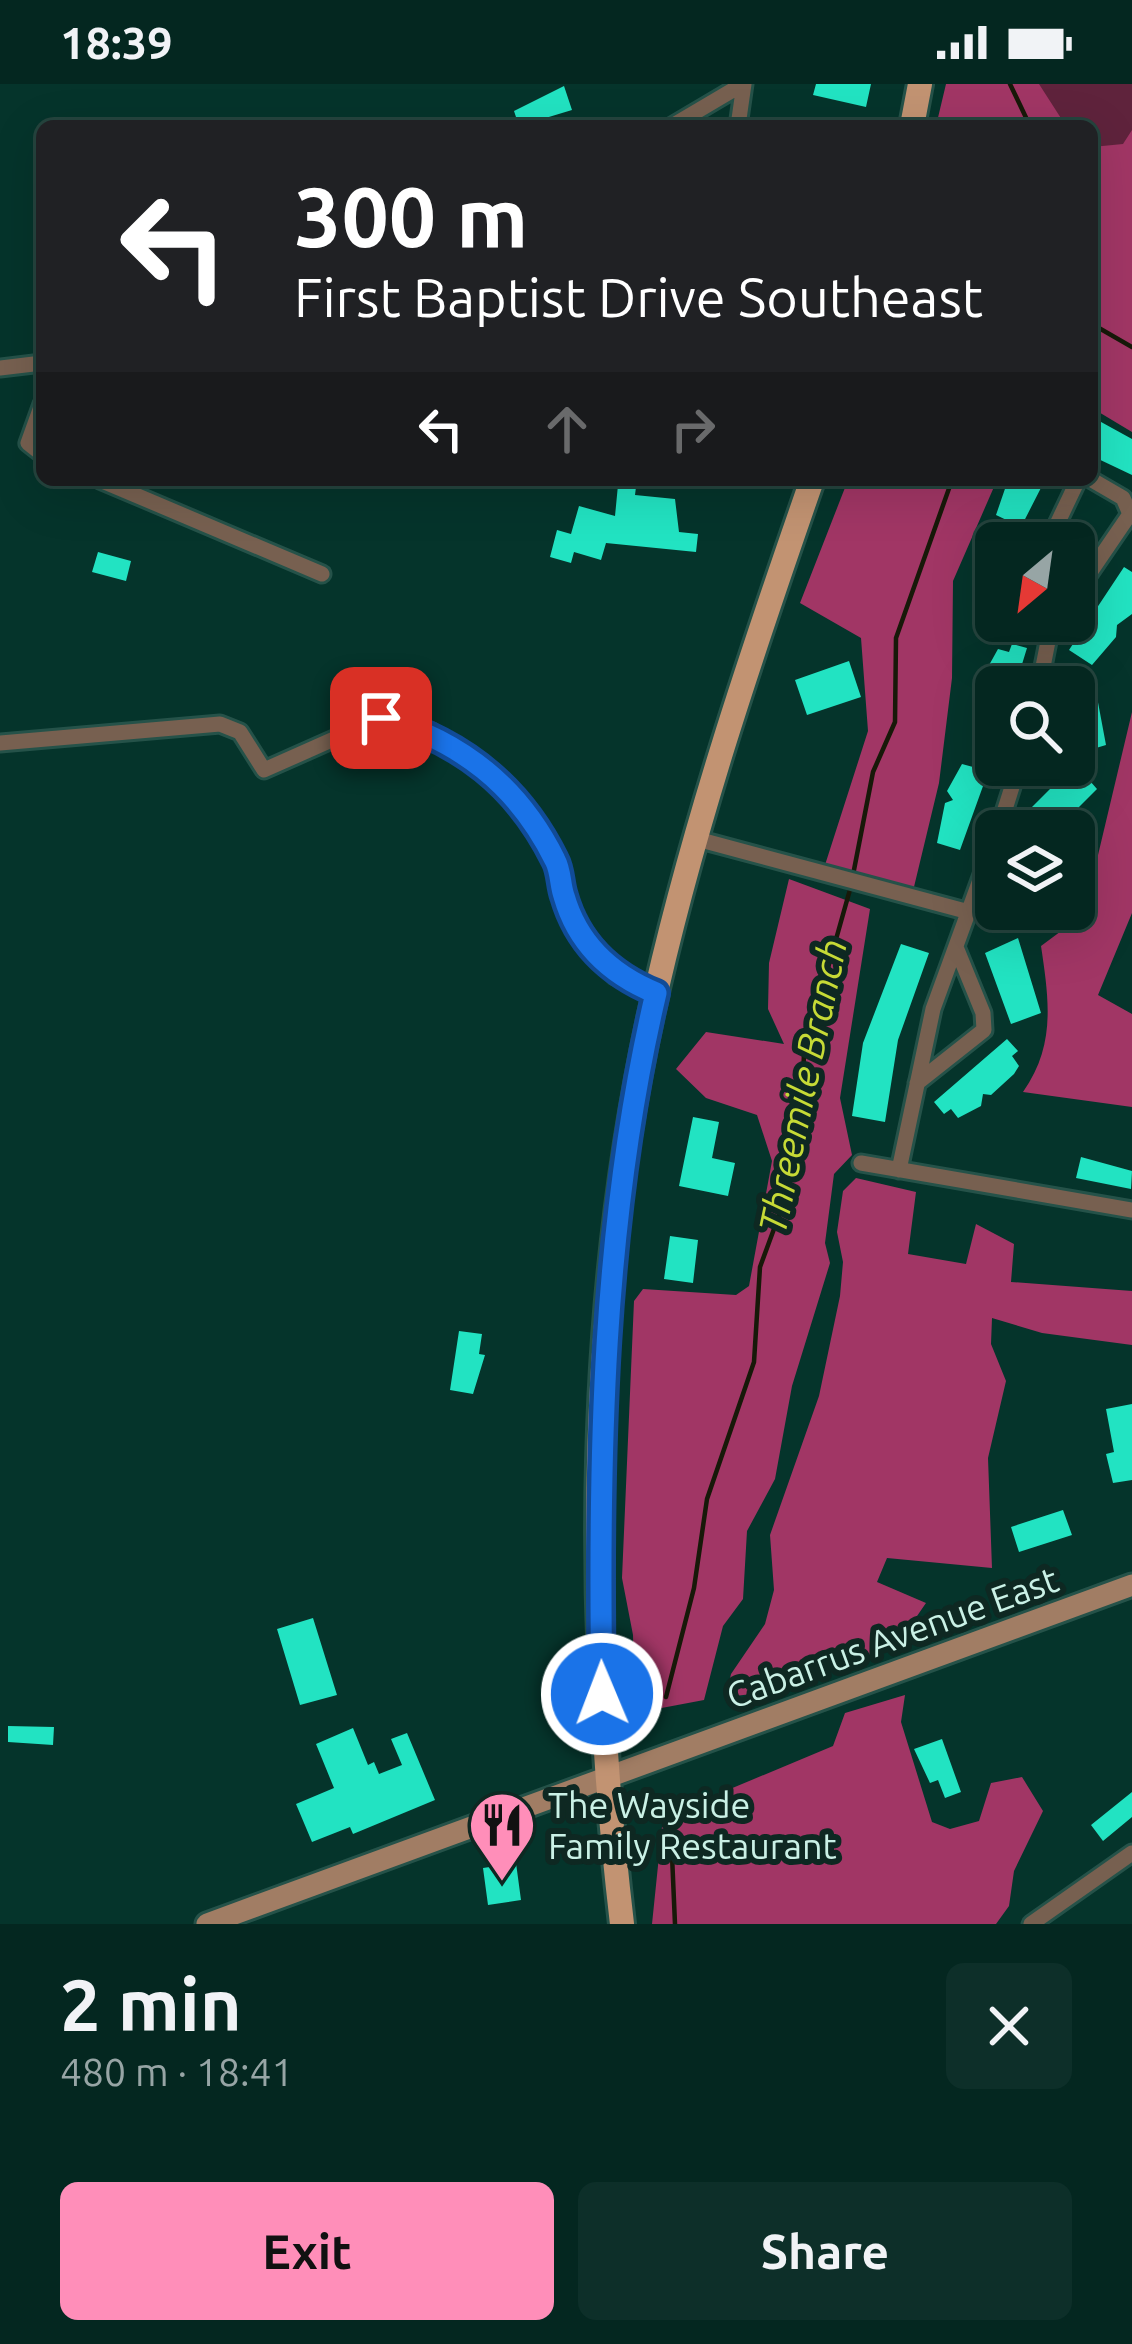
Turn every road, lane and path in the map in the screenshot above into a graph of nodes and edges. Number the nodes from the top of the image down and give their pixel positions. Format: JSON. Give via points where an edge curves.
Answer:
{"nodes":[{"id":1,"x":744,"y":84,"type":"edge"},
{"id":2,"x":920,"y":84,"type":"edge"},
{"id":3,"x":682,"y":120,"type":"edge"},
{"id":4,"x":739,"y":120,"type":"edge"},
{"id":5,"x":913,"y":120,"type":"edge"},
{"id":6,"x":36,"y":364,"type":"edge"},
{"id":7,"x":0,"y":368,"type":"edge"},
{"id":8,"x":36,"y":421,"type":"edge"},
{"id":9,"x":36,"y":449,"type":"edge"},
{"id":10,"x":1098,"y":483,"type":"edge"},
{"id":11,"x":114,"y":486,"type":"edge"},
{"id":12,"x":810,"y":486,"type":"edge"},
{"id":13,"x":1075,"y":486,"type":"edge"},
{"id":14,"x":1058,"y":522,"type":"edge"},
{"id":15,"x":1095,"y":565,"type":"edge"},
{"id":16,"x":322,"y":574,"type":"dead end"},
{"id":17,"x":0,"y":743,"type":"edge"},
{"id":18,"x":697,"y":838,"type":"junction"},
{"id":19,"x":975,"y":895,"type":"edge"},
{"id":20,"x":969,"y":912,"type":"junction"},
{"id":21,"x":956,"y":946,"type":"junction"},
{"id":22,"x":656,"y":993,"type":"junction"},
{"id":23,"x":917,"y":1083,"type":"junction"},
{"id":24,"x":861,"y":1163,"type":"dead end"},
{"id":25,"x":899,"y":1170,"type":"junction"},
{"id":26,"x":1132,"y":1210,"type":"edge"},
{"id":27,"x":1132,"y":1585,"type":"edge"},
{"id":28,"x":607,"y":1777,"type":"junction"},
{"id":29,"x":1132,"y":1853,"type":"edge"},
{"id":30,"x":207,"y":1924,"type":"edge"},
{"id":31,"x":622,"y":1924,"type":"edge"},
{"id":32,"x":1030,"y":1924,"type":"edge"}],
"edges":[{"from":1,"to":3,"type":"street"},
{"from":1,"to":4,"type":"street"},
{"from":2,"to":5,"type":"main road"},
{"from":6,"to":7,"type":"street"},
{"from":8,"to":9,"type":"street","via":[[28,443]]},
{"from":10,"to":15,"type":"street","via":[[1123,498],[1130,514]]},
{"from":11,"to":16,"type":"street"},
{"from":12,"to":18,"type":"main road"},
{"from":13,"to":14,"type":"street"},
{"from":17,"to":22,"type":"street","via":[[220,724],[240,732],[264,770],[381,718],[432,732],[493,772],[557,863],[576,925],[615,976]]},
{"from":18,"to":20,"type":"street"},
{"from":18,"to":22,"type":"main road"},
{"from":19,"to":20,"type":"street"},
{"from":20,"to":21,"type":"street"},
{"from":21,"to":23,"type":"street"},
{"from":21,"to":23,"type":"street","via":[[984,1030]]},
{"from":22,"to":28,"type":"main road","via":[[626,1165],[604,1385],[599,1574]]},
{"from":23,"to":25,"type":"street"},
{"from":24,"to":25,"type":"street"},
{"from":25,"to":26,"type":"street"},
{"from":27,"to":28,"type":"main road","name":"Cabarrus Avenue East"},
{"from":28,"to":30,"type":"main road","name":"Cabarrus Avenue East"},
{"from":28,"to":31,"type":"main road"},
{"from":29,"to":32,"type":"street"}]}
